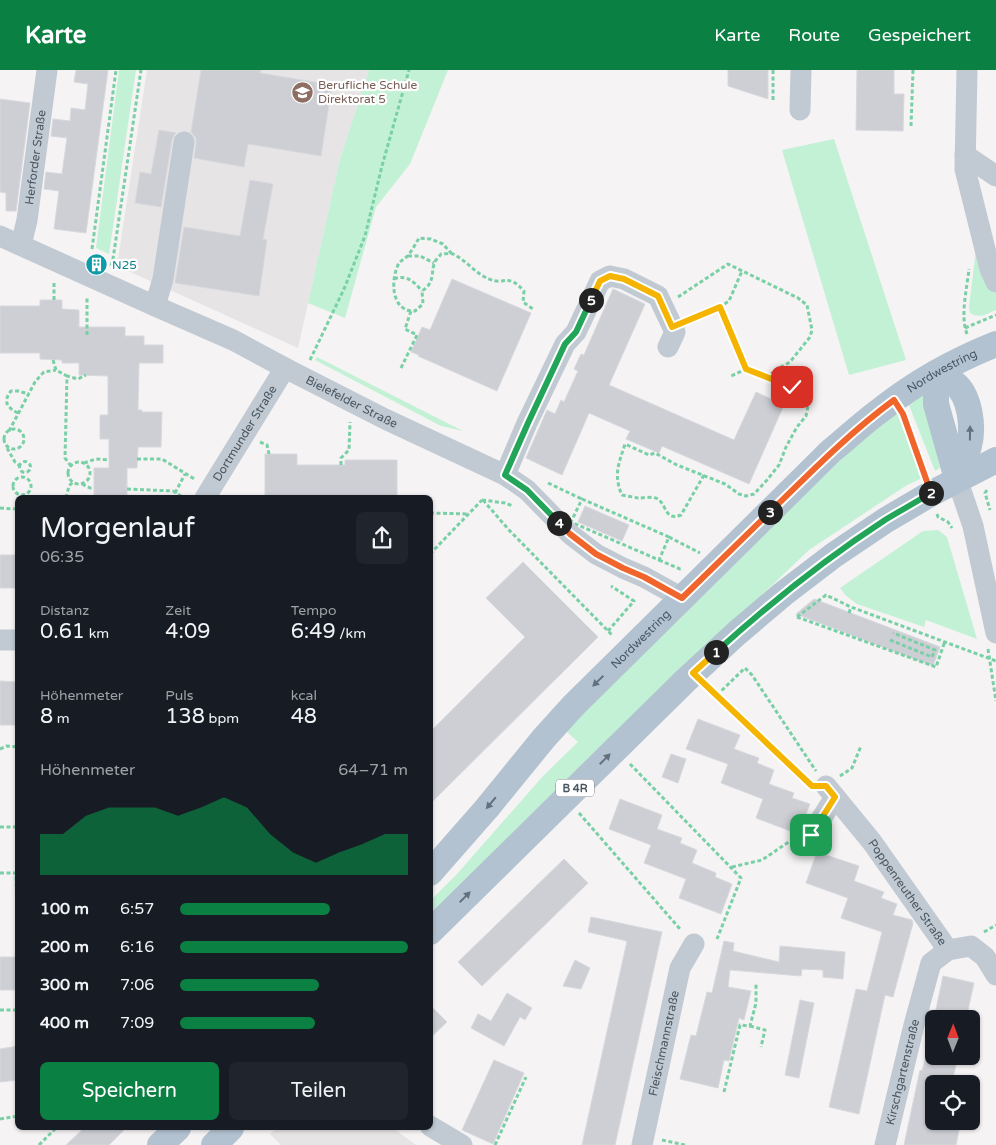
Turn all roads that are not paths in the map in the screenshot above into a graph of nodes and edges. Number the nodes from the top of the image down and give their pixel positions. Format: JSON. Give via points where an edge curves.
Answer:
{"nodes":[{"id":1,"x":47,"y":70,"type":"edge"},
{"id":2,"x":801,"y":70,"type":"edge"},
{"id":3,"x":967,"y":70,"type":"edge"},
{"id":4,"x":800,"y":110,"type":"dead end"},
{"id":5,"x":184,"y":142,"type":"dead end"},
{"id":6,"x":965,"y":155,"type":"junction"},
{"id":7,"x":996,"y":176,"type":"edge"},
{"id":8,"x":0,"y":236,"type":"edge"},
{"id":9,"x":21,"y":245,"type":"junction"},
{"id":10,"x":996,"y":282,"type":"edge"},
{"id":11,"x":154,"y":306,"type":"junction"},
{"id":12,"x":670,"y":337,"type":"road end"},
{"id":13,"x":996,"y":344,"type":"edge"},
{"id":14,"x":294,"y":372,"type":"junction"},
{"id":15,"x":936,"y":373,"type":"junction"},
{"id":16,"x":996,"y":460,"type":"edge"},
{"id":17,"x":505,"y":475,"type":"junction"},
{"id":18,"x":957,"y":479,"type":"junction"},
{"id":19,"x":208,"y":493,"type":"edge"},
{"id":20,"x":682,"y":598,"type":"junction"},
{"id":21,"x":996,"y":633,"type":"edge"},
{"id":22,"x":0,"y":640,"type":"edge"},
{"id":23,"x":15,"y":640,"type":"edge"},
{"id":24,"x":806,"y":835,"type":"road end"},
{"id":25,"x":433,"y":870,"type":"edge"},
{"id":26,"x":433,"y":929,"type":"edge"},
{"id":27,"x":687,"y":937,"type":"road end"},
{"id":28,"x":948,"y":950,"type":"junction"},
{"id":29,"x":996,"y":975,"type":"edge"},
{"id":30,"x":433,"y":1128,"type":"edge"},
{"id":31,"x":176,"y":1130,"type":"edge"},
{"id":32,"x":230,"y":1130,"type":"edge"},
{"id":33,"x":160,"y":1145,"type":"edge"},
{"id":34,"x":214,"y":1145,"type":"edge"},
{"id":35,"x":462,"y":1145,"type":"edge"},
{"id":36,"x":642,"y":1145,"type":"edge"},
{"id":37,"x":885,"y":1145,"type":"edge"}],
"edges":[{"from":1,"to":9,"type":"street","name":"Herforder Straße","via":[[28,220]]},
{"from":2,"to":4,"type":"street"},
{"from":3,"to":6,"type":"street"},
{"from":5,"to":11,"type":"street","via":[[163,279]]},
{"from":6,"to":7,"type":"street"},
{"from":6,"to":10,"type":"street","via":[[978,227]]},
{"from":8,"to":9,"type":"street","name":"Bielefelder Straße"},
{"from":9,"to":11,"type":"street","name":"Bielefelder Straße"},
{"from":11,"to":14,"type":"street","name":"Bielefelder Straße","via":[[233,340]]},
{"from":12,"to":17,"type":"street","via":[[658,296],[624,279],[610,276],[600,281],[576,332],[565,344]]},
{"from":13,"to":15,"type":"main road","name":"Nordwestring"},
{"from":14,"to":17,"type":"street","name":"Bielefelder Straße"},
{"from":14,"to":19,"type":"street","name":"Dortmunder Straße"},
{"from":15,"to":18,"type":"main road","via":[[961,391],[969,412],[969,447]]},
{"from":15,"to":20,"type":"main road","name":"Nordwestring","via":[[894,400],[831,451]]},
{"from":16,"to":18,"type":"main road","number":"B 4R"},
{"from":17,"to":20,"type":"street","name":"Bielefelder Straße","via":[[527,490],[570,534],[596,554]]},
{"from":18,"to":21,"type":"street","via":[[973,526]]},
{"from":26,"to":18,"type":"main road","number":"B 4R","one_way":true,"via":[[737,633],[808,575],[886,520],[935,505]]},
{"from":20,"to":25,"type":"main road","name":"Nordwestring","one_way":true,"via":[[558,721]]},
{"from":22,"to":23,"type":"street"},
{"from":24,"to":28,"type":"street","name":"Poppenreuther Straße","via":[[830,792],[872,842]]},
{"from":27,"to":36,"type":"street","name":"Fleischmannstraße"},
{"from":28,"to":29,"type":"street","name":"Poppenreuther Straße","via":[[971,946],[985,957]]},
{"from":28,"to":37,"type":"street","name":"Kirschgartenstraße","via":[[931,963]]},
{"from":30,"to":35,"type":"street"},
{"from":31,"to":33,"type":"main road"},
{"from":32,"to":34,"type":"main road"}]}
